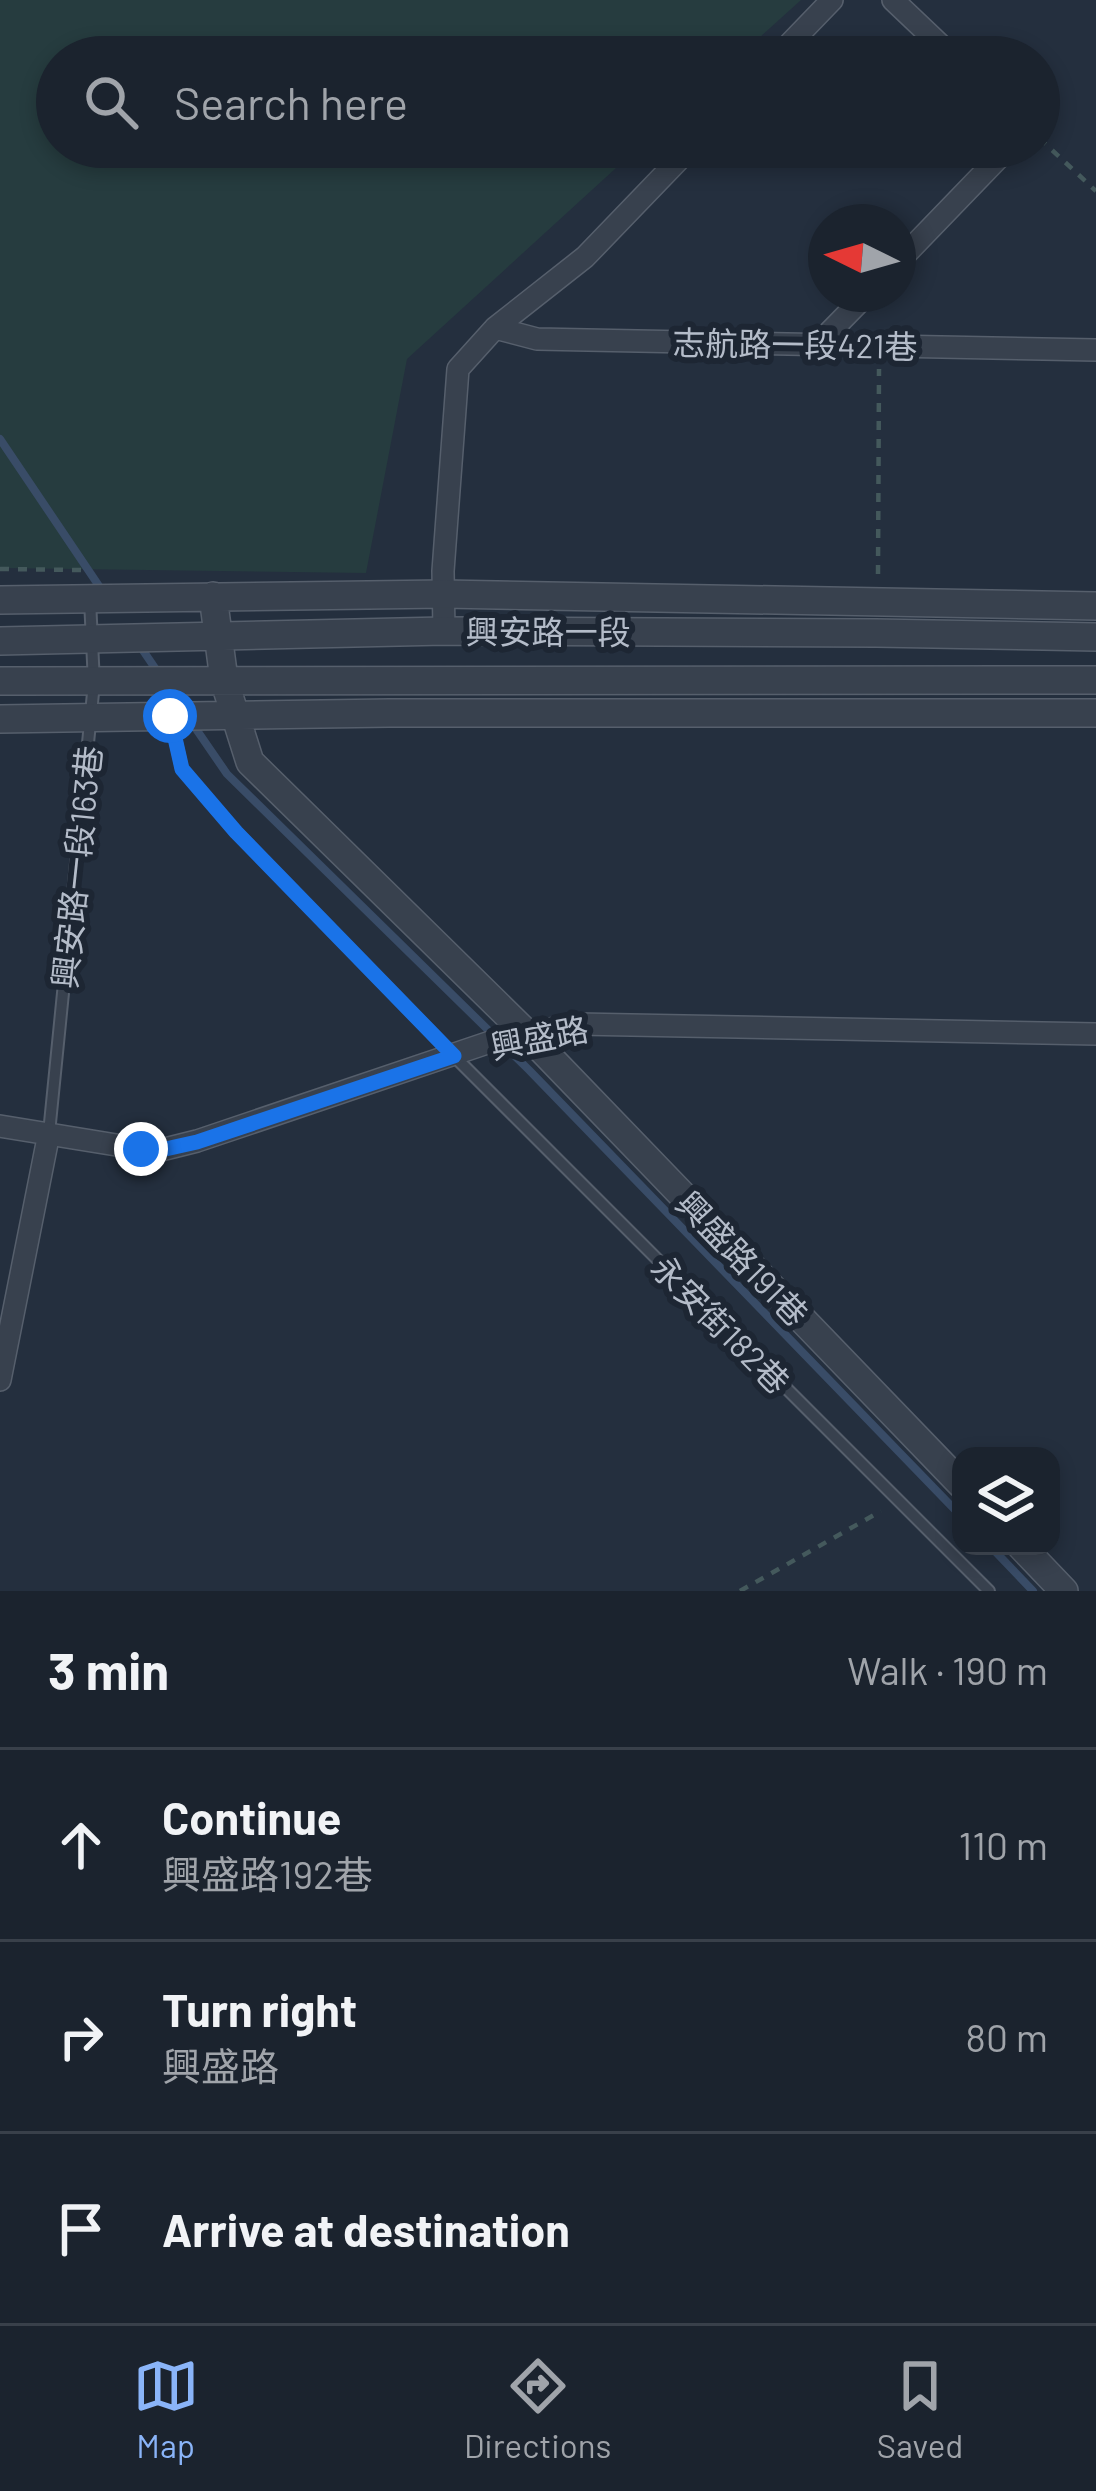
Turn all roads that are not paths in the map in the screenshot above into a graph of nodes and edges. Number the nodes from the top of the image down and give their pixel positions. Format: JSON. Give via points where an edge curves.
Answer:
{"nodes":[{"id":1,"x":832,"y":0,"type":"edge"},
{"id":2,"x":893,"y":0,"type":"edge"},
{"id":3,"x":797,"y":36,"type":"edge"},
{"id":4,"x":931,"y":36,"type":"edge"},
{"id":5,"x":671,"y":168,"type":"edge"},
{"id":6,"x":989,"y":168,"type":"edge"},
{"id":7,"x":916,"y":243,"type":"edge"},
{"id":8,"x":849,"y":312,"type":"edge"},
{"id":9,"x":495,"y":328,"type":"junction"},
{"id":10,"x":818,"y":344,"type":"junction"},
{"id":11,"x":1096,"y":350,"type":"edge"},
{"id":12,"x":444,"y":594,"type":"junction"},
{"id":13,"x":212,"y":596,"type":"junction"},
{"id":14,"x":0,"y":600,"type":"edge"},
{"id":15,"x":90,"y":600,"type":"junction"},
{"id":16,"x":877,"y":602,"type":"junction"},
{"id":17,"x":1096,"y":606,"type":"edge"},
{"id":18,"x":444,"y":631,"type":"junction"},
{"id":19,"x":876,"y":633,"type":"junction"},
{"id":20,"x":217,"y":635,"type":"junction"},
{"id":21,"x":1096,"y":638,"type":"edge"},
{"id":22,"x":93,"y":640,"type":"junction"},
{"id":23,"x":0,"y":641,"type":"edge"},
{"id":24,"x":224,"y":680,"type":"junction"},
{"id":25,"x":1096,"y":680,"type":"edge"},
{"id":26,"x":0,"y":681,"type":"edge"},
{"id":27,"x":877,"y":681,"type":"junction"},
{"id":28,"x":94,"y":682,"type":"junction"},
{"id":29,"x":877,"y":712,"type":"junction"},
{"id":30,"x":1096,"y":712,"type":"edge"},
{"id":31,"x":233,"y":715,"type":"junction"},
{"id":32,"x":170,"y":716,"type":"junction"},
{"id":33,"x":91,"y":718,"type":"junction"},
{"id":34,"x":0,"y":719,"type":"edge"},
{"id":35,"x":515,"y":1034,"type":"junction"},
{"id":36,"x":1096,"y":1034,"type":"edge"},
{"id":37,"x":462,"y":1053,"type":"junction"},
{"id":38,"x":0,"y":1126,"type":"edge"},
{"id":39,"x":49,"y":1133,"type":"junction"},
{"id":40,"x":0,"y":1380,"type":"edge"},
{"id":41,"x":952,"y":1475,"type":"edge"},
{"id":42,"x":1030,"y":1555,"type":"edge"},
{"id":43,"x":989,"y":1591,"type":"edge"},
{"id":44,"x":1064,"y":1591,"type":"edge"}],
"edges":[{"from":1,"to":3,"type":"street"},
{"from":2,"to":4,"type":"street"},
{"from":5,"to":9,"type":"street","via":[[585,256]]},
{"from":6,"to":7,"type":"street"},
{"from":8,"to":10,"type":"street"},
{"from":9,"to":10,"type":"street","name":"志航路一段421巷","via":[[537,339]]},
{"from":9,"to":12,"type":"street","via":[[458,369]]},
{"from":10,"to":11,"type":"street","name":"志航路一段421巷"},
{"from":12,"to":13,"type":"street","name":"興安路一段"},
{"from":12,"to":16,"type":"street","name":"興安路一段"},
{"from":12,"to":18,"type":"street"},
{"from":13,"to":15,"type":"street","name":"興安路一段"},
{"from":13,"to":20,"type":"street","name":"興盛路191巷"},
{"from":14,"to":15,"type":"street","name":"興安路一段"},
{"from":15,"to":22,"type":"lane","name":"興安路一段163巷"},
{"from":16,"to":17,"type":"street","name":"興安路一段"},
{"from":16,"to":19,"type":"street"},
{"from":18,"to":19,"type":"street","name":"興安路一段"},
{"from":18,"to":20,"type":"street","name":"興安路一段"},
{"from":19,"to":21,"type":"street","name":"興安路一段"},
{"from":20,"to":22,"type":"street","name":"興安路一段"},
{"from":20,"to":24,"type":"street","name":"興盛路191巷"},
{"from":22,"to":23,"type":"street","name":"興安路一段"},
{"from":22,"to":28,"type":"lane","name":"興安路一段163巷"},
{"from":24,"to":27,"type":"street","name":"興安路一段"},
{"from":24,"to":28,"type":"street","name":"興安路一段"},
{"from":24,"to":31,"type":"street","name":"興盛路191巷"},
{"from":25,"to":27,"type":"street","name":"興安路一段"},
{"from":26,"to":28,"type":"street","name":"興安路一段"},
{"from":27,"to":29,"type":"street"},
{"from":28,"to":33,"type":"lane","name":"興安路一段163巷"},
{"from":29,"to":30,"type":"street"},
{"from":29,"to":31,"type":"street"},
{"from":31,"to":32,"type":"street"},
{"from":31,"to":35,"type":"street","name":"興盛路191巷","via":[[250,762]]},
{"from":32,"to":33,"type":"street"},
{"from":32,"to":37,"type":"lane","name":"永安街182巷","via":[[182,769],[236,832]]},
{"from":33,"to":34,"type":"street"},
{"from":33,"to":39,"type":"lane","name":"興安路一段163巷"},
{"from":35,"to":36,"type":"street","name":"興盛路","via":[[578,1024]]},
{"from":35,"to":37,"type":"street","name":"興盛路"},
{"from":35,"to":41,"type":"street","name":"興盛路191巷"},
{"from":37,"to":39,"type":"street","name":"興盛路","via":[[161,1150]]},
{"from":37,"to":43,"type":"lane","name":"永安街182巷"},
{"from":38,"to":39,"type":"street","name":"興盛路"},
{"from":39,"to":40,"type":"street"},
{"from":42,"to":44,"type":"street"}]}
